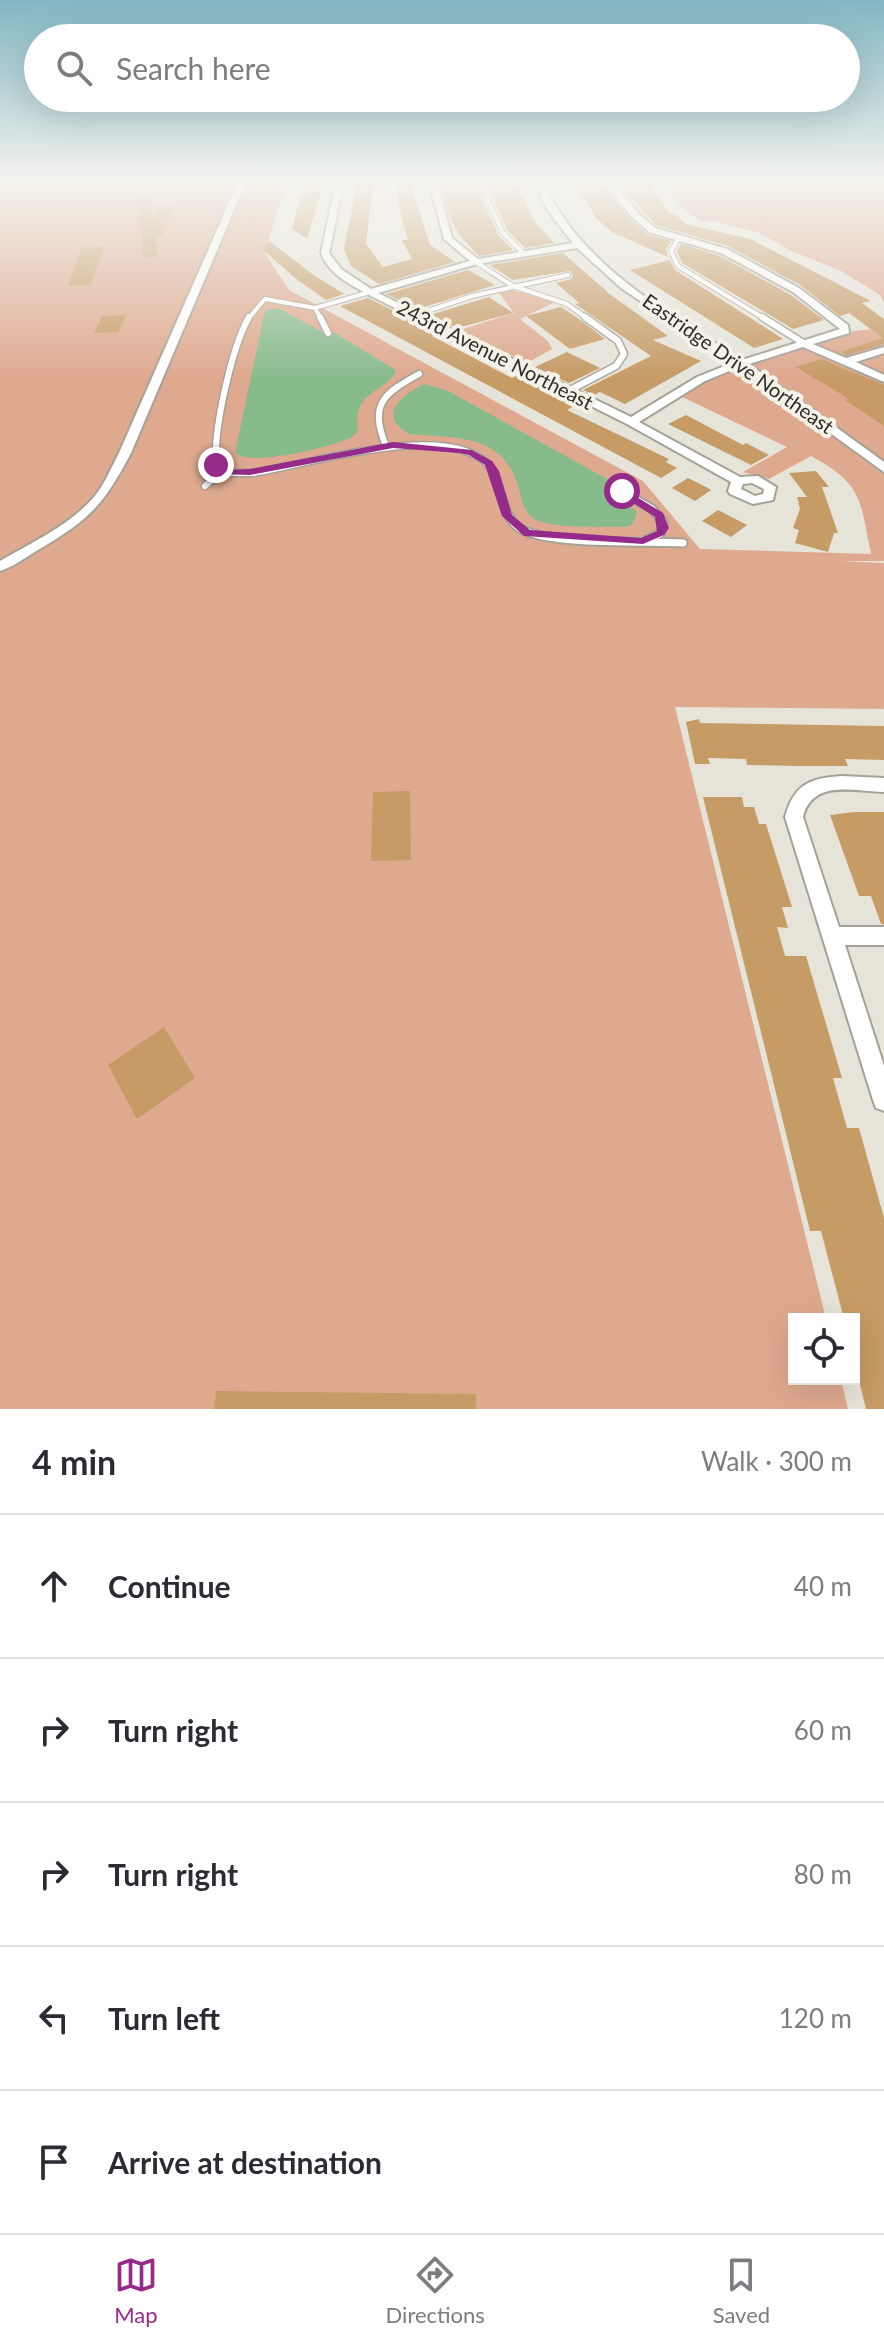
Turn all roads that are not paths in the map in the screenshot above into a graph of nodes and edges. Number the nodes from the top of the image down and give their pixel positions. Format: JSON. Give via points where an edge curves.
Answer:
{"nodes":[{"id":1,"x":214,"y":248,"type":"edge"},
{"id":2,"x":327,"y":248,"type":"edge"},
{"id":3,"x":459,"y":248,"type":"edge"},
{"id":4,"x":518,"y":248,"type":"edge"},
{"id":5,"x":558,"y":248,"type":"edge"},
{"id":6,"x":580,"y":248,"type":"edge"},
{"id":7,"x":673,"y":248,"type":"edge"},
{"id":8,"x":712,"y":248,"type":"edge"},
{"id":9,"x":523,"y":253,"type":"junction"},
{"id":10,"x":476,"y":262,"type":"junction"},
{"id":11,"x":568,"y":275,"type":"dead end"},
{"id":12,"x":513,"y":286,"type":"junction"},
{"id":13,"x":370,"y":292,"type":"junction"},
{"id":14,"x":315,"y":308,"type":"junction"},
{"id":15,"x":416,"y":315,"type":"junction"},
{"id":16,"x":328,"y":333,"type":"dead end"},
{"id":17,"x":805,"y":344,"type":"junction"},
{"id":18,"x":884,"y":350,"type":"edge"},
{"id":19,"x":847,"y":361,"type":"junction"},
{"id":20,"x":740,"y":363,"type":"junction"},
{"id":21,"x":419,"y":374,"type":"dead end"},
{"id":22,"x":884,"y":379,"type":"edge"},
{"id":23,"x":568,"y":391,"type":"junction"},
{"id":24,"x":631,"y":422,"type":"junction"},
{"id":25,"x":386,"y":446,"type":"junction"},
{"id":26,"x":884,"y":468,"type":"edge"},
{"id":27,"x":221,"y":472,"type":"junction"},
{"id":28,"x":738,"y":481,"type":"dead end"},
{"id":29,"x":205,"y":486,"type":"dead end"},
{"id":30,"x":622,"y":491,"type":"dead end"},
{"id":31,"x":643,"y":541,"type":"junction"},
{"id":32,"x":683,"y":543,"type":"dead end"},
{"id":33,"x":0,"y":567,"type":"edge"},
{"id":34,"x":884,"y":785,"type":"edge"},
{"id":35,"x":831,"y":936,"type":"junction"},
{"id":36,"x":884,"y":936,"type":"edge"},
{"id":37,"x":884,"y":1100,"type":"edge"}],
"edges":[{"from":1,"to":33,"type":"street","via":[[125,453],[96,502]]},
{"from":2,"to":13,"type":"street","name":"243rd Avenue Northeast","via":[[325,256],[340,273]]},
{"from":3,"to":10,"type":"street"},
{"from":4,"to":9,"type":"lane"},
{"from":5,"to":9,"type":"street"},
{"from":6,"to":20,"type":"street","name":"Eastridge Drive Northeast","via":[[625,285]]},
{"from":7,"to":17,"type":"lane","via":[[678,266]]},
{"from":8,"to":17,"type":"street","via":[[796,290],[845,331]]},
{"from":9,"to":10,"type":"street"},
{"from":10,"to":12,"type":"lane"},
{"from":10,"to":13,"type":"street"},
{"from":11,"to":12,"type":"lane"},
{"from":12,"to":15,"type":"lane"},
{"from":12,"to":23,"type":"lane","via":[[567,304],[623,348],[616,366]]},
{"from":13,"to":14,"type":"lane"},
{"from":13,"to":15,"type":"street","name":"243rd Avenue Northeast"},
{"from":14,"to":16,"type":"lane"},
{"from":14,"to":27,"type":"lane","via":[[265,299],[251,312],[229,374],[215,458]]},
{"from":15,"to":23,"type":"street","name":"243rd Avenue Northeast"},
{"from":17,"to":19,"type":"street"},
{"from":17,"to":20,"type":"street"},
{"from":18,"to":19,"type":"street"},
{"from":19,"to":22,"type":"street"},
{"from":20,"to":24,"type":"street","via":[[701,379]]},
{"from":20,"to":26,"type":"street","name":"Eastridge Drive Northeast"},
{"from":21,"to":25,"type":"lane","via":[[393,388],[380,403],[376,427]]},
{"from":23,"to":24,"type":"street","name":"243rd Avenue Northeast"},
{"from":24,"to":28,"type":"street","name":"243rd Avenue Northeast"},
{"from":25,"to":27,"type":"lane","via":[[271,469]]},
{"from":25,"to":31,"type":"lane","via":[[478,456],[494,471],[507,516],[527,533]]},
{"from":27,"to":29,"type":"lane"},
{"from":30,"to":31,"type":"lane","via":[[663,521],[661,533]]},
{"from":31,"to":32,"type":"lane"},
{"from":34,"to":35,"type":"street","via":[[816,784],[795,803],[794,817]]},
{"from":35,"to":36,"type":"street"},
{"from":35,"to":37,"type":"street"}]}
